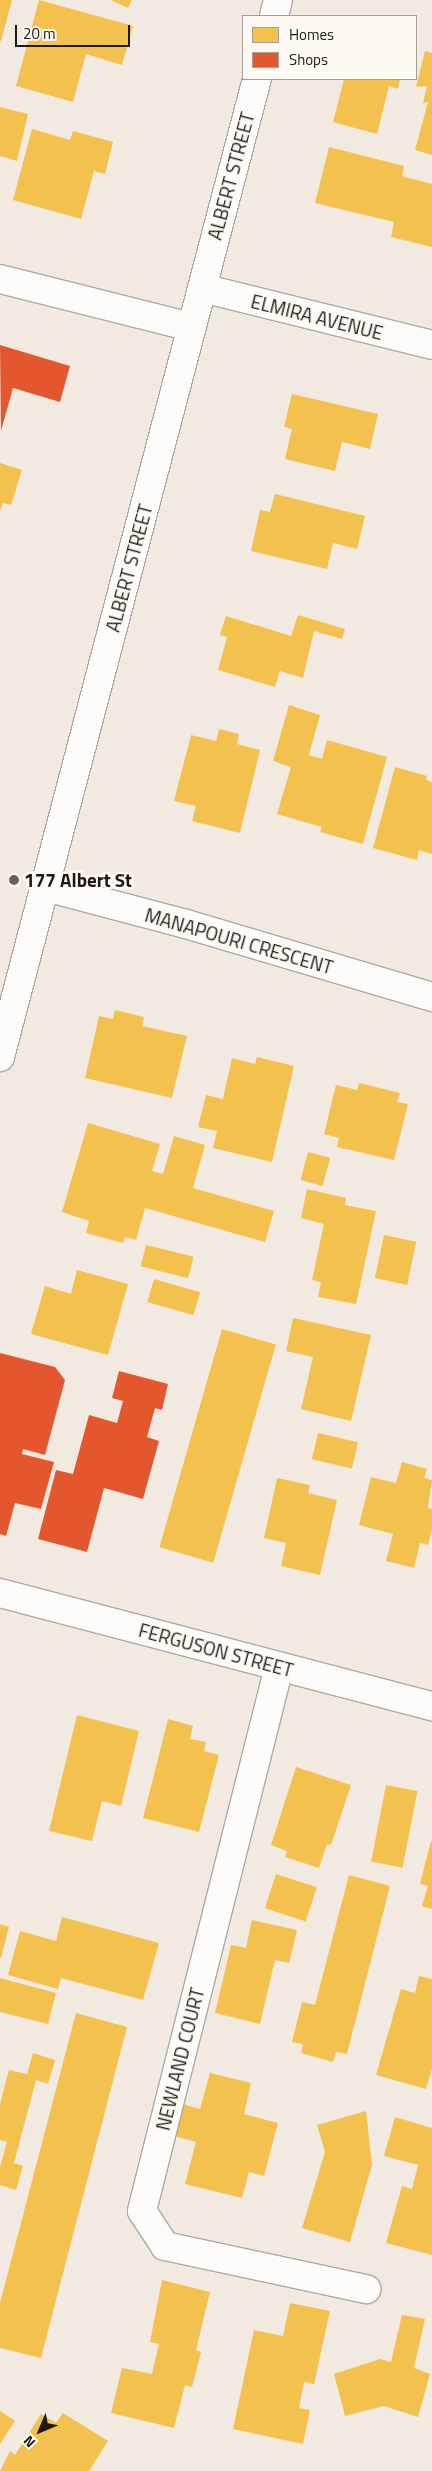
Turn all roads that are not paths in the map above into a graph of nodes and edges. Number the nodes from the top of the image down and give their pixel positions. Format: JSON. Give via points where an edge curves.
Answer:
{"nodes":[{"id":1,"x":278,"y":0,"type":"edge"},
{"id":2,"x":274,"y":15,"type":"edge"},
{"id":3,"x":257,"y":80,"type":"edge"},
{"id":4,"x":0,"y":279,"type":"edge"},
{"id":5,"x":202,"y":288,"type":"junction"},
{"id":6,"x":191,"y":327,"type":"junction"},
{"id":7,"x":432,"y":345,"type":"edge"},
{"id":8,"x":46,"y":887,"type":"junction"},
{"id":9,"x":432,"y":997,"type":"edge"},
{"id":10,"x":0,"y":1056,"type":"edge"},
{"id":11,"x":0,"y":1593,"type":"edge"},
{"id":12,"x":279,"y":1667,"type":"junction"},
{"id":13,"x":432,"y":1706,"type":"edge"},
{"id":14,"x":366,"y":2289,"type":"dead end"}],
"edges":[{"from":1,"to":2,"type":"street"},
{"from":3,"to":5,"type":"street","name":"ALBERT STREET"},
{"from":4,"to":6,"type":"street"},
{"from":5,"to":6,"type":"street","name":"ALBERT STREET"},
{"from":5,"to":7,"type":"street","name":"ELMIRA AVENUE"},
{"from":6,"to":8,"type":"street","name":"ALBERT STREET"},
{"from":8,"to":9,"type":"street","name":"MANAPOURI CRESCENT","via":[[186,924]]},
{"from":8,"to":10,"type":"street","name":"ALBERT STREET"},
{"from":11,"to":12,"type":"street","name":"FERGUSON STREET"},
{"from":12,"to":13,"type":"street","name":"FERGUSON STREET"},
{"from":12,"to":14,"type":"street","name":"NEWLAND COURT","via":[[142,2211],[165,2246]]}]}
